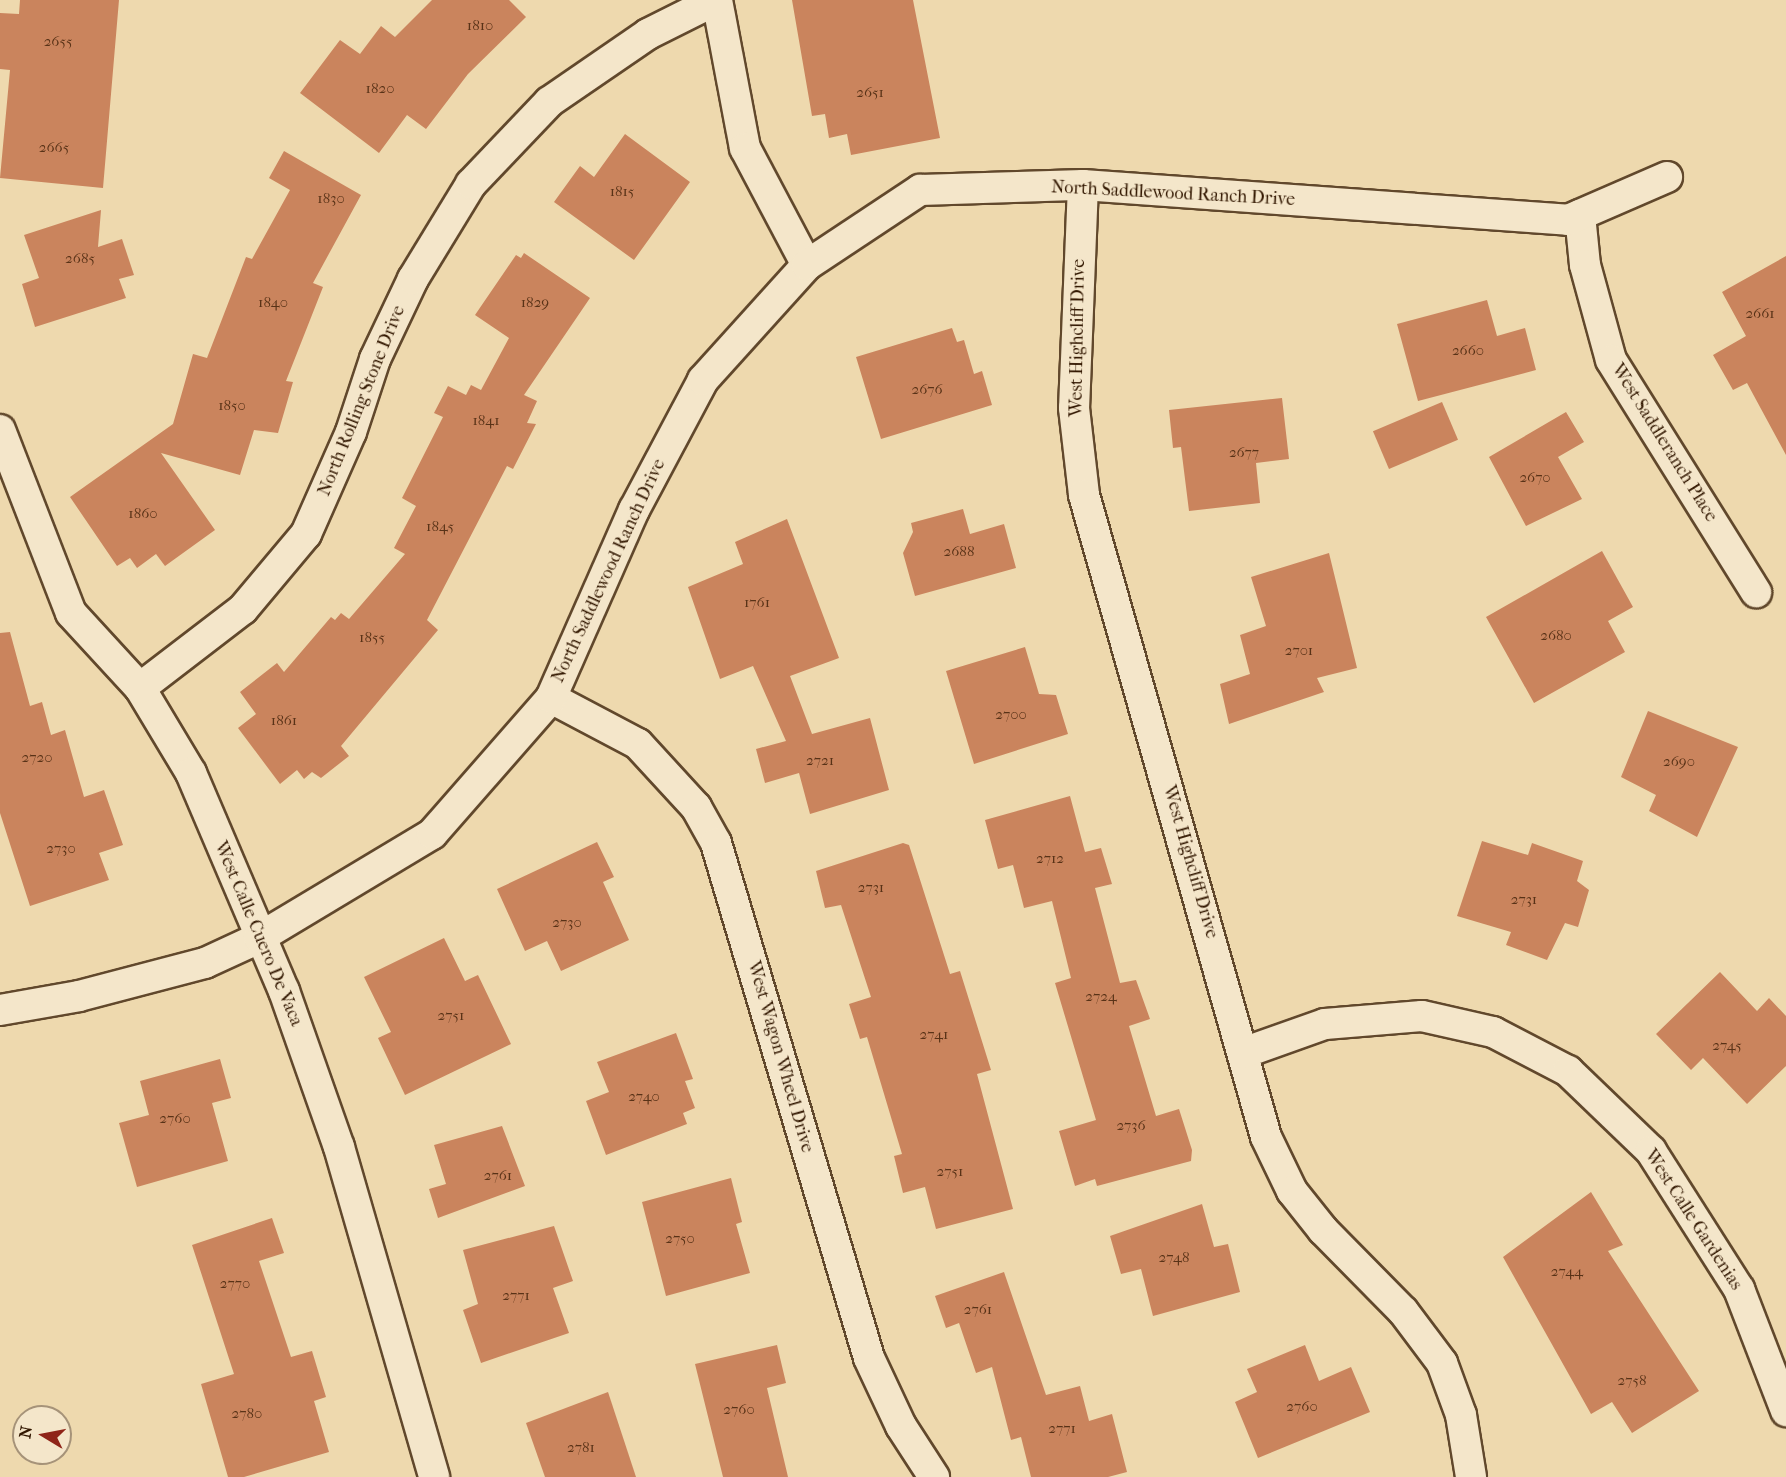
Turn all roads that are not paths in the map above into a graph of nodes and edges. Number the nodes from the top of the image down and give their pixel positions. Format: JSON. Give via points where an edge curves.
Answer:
{"nodes":[{"id":1,"x":716,"y":0,"type":"edge"},
{"id":2,"x":1667,"y":177,"type":"dead end"},
{"id":3,"x":1083,"y":185,"type":"junction"},
{"id":4,"x":1580,"y":215,"type":"junction"},
{"id":5,"x":807,"y":265,"type":"junction"},
{"id":6,"x":0,"y":430,"type":"edge"},
{"id":7,"x":1756,"y":592,"type":"dead end"},
{"id":8,"x":140,"y":688,"type":"junction"},
{"id":9,"x":550,"y":698,"type":"junction"},
{"id":10,"x":259,"y":938,"type":"junction"},
{"id":11,"x":0,"y":1010,"type":"edge"},
{"id":12,"x":1243,"y":1053,"type":"junction"},
{"id":13,"x":1786,"y":1411,"type":"edge"},
{"id":14,"x":434,"y":1477,"type":"edge"},
{"id":15,"x":934,"y":1477,"type":"edge"},
{"id":16,"x":1471,"y":1477,"type":"edge"}],
"edges":[{"from":1,"to":5,"type":"street","via":[[745,148]]},
{"from":1,"to":8,"type":"street","name":"North Rolling Stone Drive","via":[[648,34],[549,102],[471,184],[394,319],[306,534],[243,609]]},
{"from":2,"to":4,"type":"street","name":"North Saddlewood Ranch Drive"},
{"from":3,"to":4,"type":"street","name":"North Saddlewood Ranch Drive","via":[[1568,220]]},
{"from":3,"to":5,"type":"street","name":"North Saddlewood Ranch Drive","via":[[920,190]]},
{"from":3,"to":12,"type":"street","name":"West Highcliff Drive","via":[[1074,408],[1084,495]]},
{"from":4,"to":7,"type":"street","name":"West Saddleranch Place","via":[[1586,265],[1611,360]]},
{"from":5,"to":9,"type":"street","name":"North Saddlewood Ranch Drive","via":[[703,380],[633,510]]},
{"from":6,"to":8,"type":"street","name":"West Calle Cuero De Vaca","via":[[71,613]]},
{"from":8,"to":10,"type":"street","name":"West Calle Cuero De Vaca","via":[[190,773]]},
{"from":9,"to":10,"type":"street","name":"North Saddlewood Ranch Drive","via":[[432,834]]},
{"from":9,"to":15,"type":"street","name":"West Wagon Wheel Drive","via":[[638,744],[696,807],[716,843],[869,1358],[901,1426]]},
{"from":10,"to":11,"type":"street","name":"North Saddlewood Ranch Drive","via":[[205,963],[79,996]]},
{"from":10,"to":14,"type":"street","name":"West Calle Cuero De Vaca","via":[[284,991],[339,1147]]},
{"from":12,"to":13,"type":"street","name":"West Calle Gardenias","via":[[1325,1023],[1422,1016],[1493,1032],[1568,1071],[1651,1151],[1739,1288]]},
{"from":12,"to":16,"type":"street","name":"West Highcliff Drive","via":[[1266,1137],[1292,1191],[1323,1230],[1403,1311],[1442,1363],[1461,1414]]}]}
